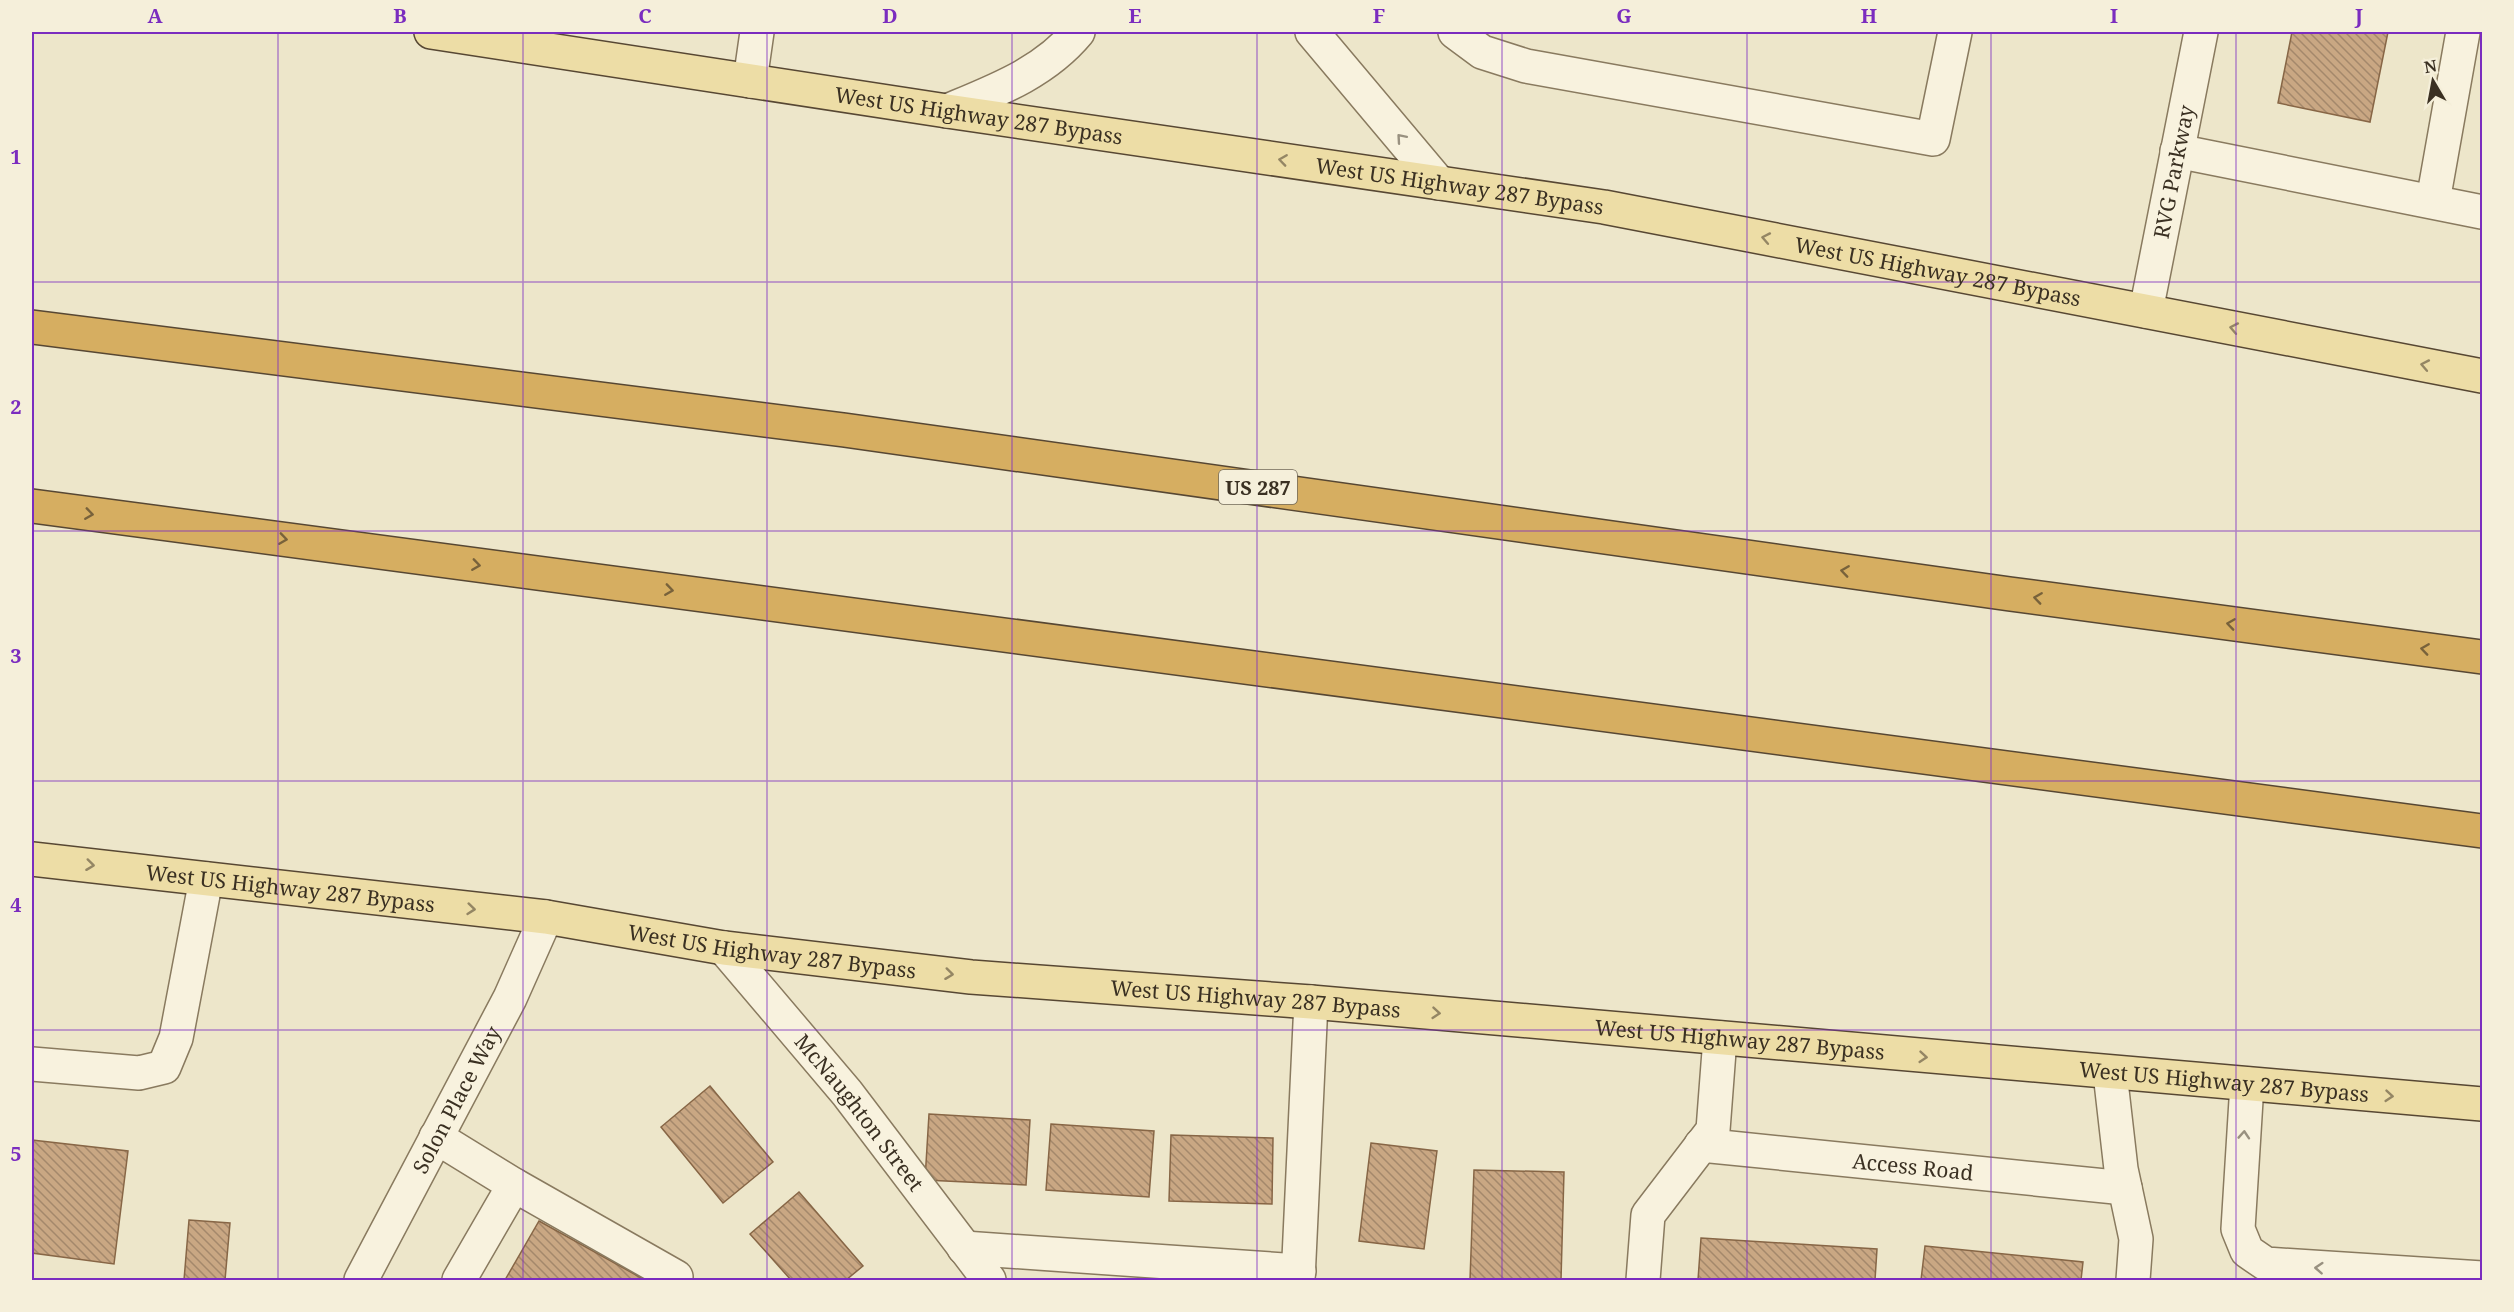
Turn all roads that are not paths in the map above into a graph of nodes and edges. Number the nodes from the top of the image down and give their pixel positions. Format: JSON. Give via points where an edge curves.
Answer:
{"nodes":[{"id":1,"x":431,"y":32,"type":"edge"},
{"id":2,"x":758,"y":32,"type":"edge"},
{"id":3,"x":1078,"y":32,"type":"edge"},
{"id":4,"x":1312,"y":32,"type":"edge"},
{"id":5,"x":1455,"y":32,"type":"edge"},
{"id":6,"x":1955,"y":32,"type":"edge"},
{"id":7,"x":2201,"y":32,"type":"edge"},
{"id":8,"x":2463,"y":32,"type":"edge"},
{"id":9,"x":750,"y":81,"type":"junction"},
{"id":10,"x":948,"y":111,"type":"junction"},
{"id":11,"x":2177,"y":151,"type":"junction"},
{"id":12,"x":1439,"y":183,"type":"junction"},
{"id":13,"x":2433,"y":201,"type":"junction"},
{"id":14,"x":2482,"y":212,"type":"edge"},
{"id":15,"x":2146,"y":311,"type":"junction"},
{"id":16,"x":32,"y":327,"type":"edge"},
{"id":17,"x":2482,"y":376,"type":"edge"},
{"id":18,"x":32,"y":506,"type":"edge"},
{"id":19,"x":2482,"y":657,"type":"edge"},
{"id":20,"x":2482,"y":831,"type":"edge"},
{"id":21,"x":32,"y":859,"type":"edge"},
{"id":22,"x":206,"y":879,"type":"junction"},
{"id":23,"x":546,"y":917,"type":"junction"},
{"id":24,"x":724,"y":948,"type":"junction"},
{"id":25,"x":1311,"y":1002,"type":"junction"},
{"id":26,"x":1720,"y":1038,"type":"junction"},
{"id":27,"x":32,"y":1064,"type":"edge"},
{"id":28,"x":2110,"y":1072,"type":"junction"},
{"id":29,"x":2247,"y":1084,"type":"junction"},
{"id":30,"x":2482,"y":1104,"type":"edge"},
{"id":31,"x":436,"y":1137,"type":"junction"},
{"id":32,"x":1701,"y":1145,"type":"junction"},
{"id":33,"x":514,"y":1185,"type":"junction"},
{"id":34,"x":2125,"y":1188,"type":"junction"},
{"id":35,"x":964,"y":1248,"type":"junction"},
{"id":36,"x":1298,"y":1276,"type":"edge"},
{"id":37,"x":2482,"y":1278,"type":"edge"},
{"id":38,"x":361,"y":1281,"type":"edge"},
{"id":39,"x":459,"y":1281,"type":"edge"},
{"id":40,"x":674,"y":1281,"type":"edge"},
{"id":41,"x":989,"y":1281,"type":"edge"},
{"id":42,"x":1643,"y":1281,"type":"edge"},
{"id":43,"x":2133,"y":1281,"type":"edge"}],
"edges":[{"from":1,"to":9,"type":"main road","name":"West US Highway 287 Bypass"},
{"from":2,"to":9,"type":"street"},
{"from":3,"to":10,"type":"street","via":[[1065,47],[1019,80]]},
{"from":12,"to":4,"type":"street","one_way":true},
{"from":5,"to":6,"type":"street","via":[[1482,52],[1527,66],[1933,139]]},
{"from":7,"to":11,"type":"street","name":"RVG Parkway"},
{"from":8,"to":13,"type":"street"},
{"from":9,"to":10,"type":"main road","name":"West US Highway 287 Bypass"},
{"from":12,"to":10,"type":"main road","name":"West US Highway 287 Bypass","one_way":true},
{"from":11,"to":13,"type":"street"},
{"from":11,"to":15,"type":"street","name":"RVG Parkway"},
{"from":15,"to":12,"type":"main road","name":"West US Highway 287 Bypass","one_way":true,"via":[[1604,207]]},
{"from":13,"to":14,"type":"street"},
{"from":17,"to":15,"type":"main road","name":"West US Highway 287 Bypass","one_way":true},
{"from":19,"to":16,"type":"highway","number":"US 287","one_way":true,"via":[[844,430]]},
{"from":18,"to":20,"type":"highway","one_way":true},
{"from":21,"to":22,"type":"main road","name":"West US Highway 287 Bypass","one_way":true},
{"from":22,"to":23,"type":"main road","name":"West US Highway 287 Bypass","one_way":true},
{"from":22,"to":27,"type":"street","via":[[176,1038],[164,1066],[139,1073]]},
{"from":23,"to":24,"type":"main road","name":"West US Highway 287 Bypass"},
{"from":23,"to":31,"type":"street","name":"Solon Place Way","via":[[510,998]]},
{"from":24,"to":25,"type":"main road","name":"West US Highway 287 Bypass","one_way":true,"via":[[971,977]]},
{"from":24,"to":35,"type":"street","name":"McNaughton Street","via":[[848,1093]]},
{"from":25,"to":26,"type":"main road","name":"West US Highway 287 Bypass","one_way":true},
{"from":25,"to":36,"type":"street"},
{"from":26,"to":28,"type":"main road","name":"West US Highway 287 Bypass","one_way":true},
{"from":26,"to":32,"type":"street","via":[[1713,1130]]},
{"from":28,"to":29,"type":"main road","name":"West US Highway 287 Bypass"},
{"from":28,"to":34,"type":"street"},
{"from":29,"to":30,"type":"main road","name":"West US Highway 287 Bypass","one_way":true},
{"from":37,"to":29,"type":"street","one_way":true,"via":[[2266,1264],[2247,1251],[2238,1229]]},
{"from":31,"to":33,"type":"street"},
{"from":31,"to":38,"type":"street","name":"Solon Place Way"},
{"from":32,"to":34,"type":"street","name":"Access Road"},
{"from":32,"to":42,"type":"street","via":[[1648,1215]]},
{"from":33,"to":39,"type":"street"},
{"from":33,"to":40,"type":"street","via":[[676,1277]]},
{"from":34,"to":43,"type":"street","via":[[2136,1239]]},
{"from":35,"to":36,"type":"street"},
{"from":35,"to":41,"type":"street","name":"McNaughton Street"}]}
